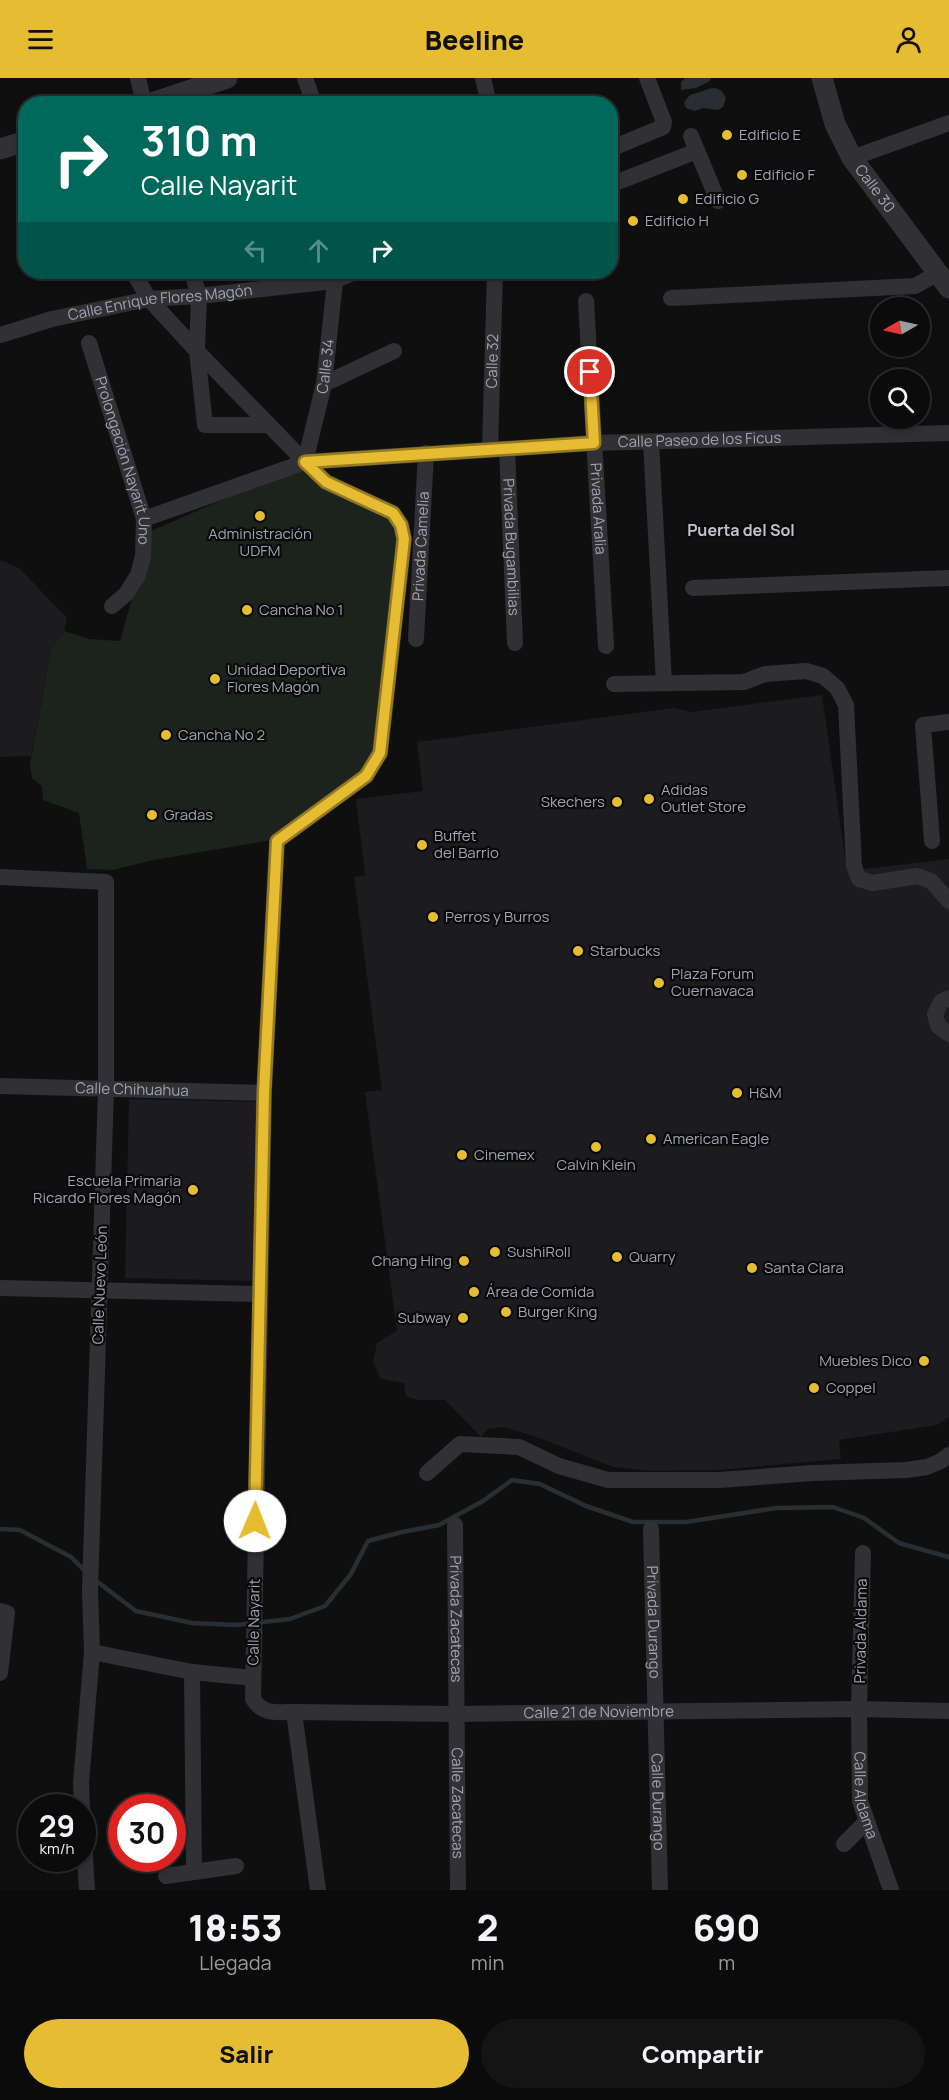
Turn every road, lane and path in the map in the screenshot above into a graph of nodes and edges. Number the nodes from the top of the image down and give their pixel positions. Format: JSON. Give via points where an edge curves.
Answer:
{"nodes":[{"id":1,"x":138,"y":78,"type":"edge"},
{"id":2,"x":227,"y":78,"type":"edge"},
{"id":3,"x":305,"y":78,"type":"edge"},
{"id":4,"x":483,"y":78,"type":"edge"},
{"id":5,"x":647,"y":78,"type":"edge"},
{"id":6,"x":822,"y":78,"type":"edge"},
{"id":7,"x":142,"y":96,"type":"edge"},
{"id":8,"x":173,"y":96,"type":"edge"},
{"id":9,"x":311,"y":96,"type":"edge"},
{"id":10,"x":487,"y":96,"type":"edge"},
{"id":11,"x":949,"y":123,"type":"edge"},
{"id":12,"x":18,"y":143,"type":"edge"},
{"id":13,"x":618,"y":146,"type":"edge"},
{"id":14,"x":0,"y":149,"type":"edge"},
{"id":15,"x":852,"y":158,"type":"junction"},
{"id":16,"x":618,"y":181,"type":"edge"},
{"id":17,"x":718,"y":201,"type":"dead end"},
{"id":18,"x":137,"y":279,"type":"edge"},
{"id":19,"x":194,"y":279,"type":"edge"},
{"id":20,"x":315,"y":279,"type":"edge"},
{"id":21,"x":335,"y":279,"type":"edge"},
{"id":22,"x":495,"y":279,"type":"edge"},
{"id":23,"x":943,"y":281,"type":"edge"},
{"id":24,"x":199,"y":296,"type":"junction"},
{"id":25,"x":671,"y":298,"type":"dead end"},
{"id":26,"x":149,"y":299,"type":"junction"},
{"id":27,"x":586,"y":301,"type":"dead end"},
{"id":28,"x":0,"y":335,"type":"edge"},
{"id":29,"x":89,"y":343,"type":"dead end"},
{"id":30,"x":197,"y":351,"type":"junction"},
{"id":31,"x":394,"y":351,"type":"dead end"},
{"id":32,"x":324,"y":384,"type":"junction"},
{"id":33,"x":268,"y":425,"type":"junction"},
{"id":34,"x":949,"y":433,"type":"edge"},
{"id":35,"x":651,"y":442,"type":"junction"},
{"id":36,"x":594,"y":443,"type":"junction"},
{"id":37,"x":499,"y":449,"type":"junction"},
{"id":38,"x":426,"y":453,"type":"junction"},
{"id":39,"x":305,"y":462,"type":"junction"},
{"id":40,"x":144,"y":519,"type":"junction"},
{"id":41,"x":949,"y":578,"type":"edge"},
{"id":42,"x":693,"y":588,"type":"dead end"},
{"id":43,"x":112,"y":606,"type":"dead end"},
{"id":44,"x":416,"y":639,"type":"dead end"},
{"id":45,"x":515,"y":642,"type":"dead end"},
{"id":46,"x":606,"y":646,"type":"dead end"},
{"id":47,"x":664,"y":683,"type":"junction"},
{"id":48,"x":614,"y":684,"type":"dead end"},
{"id":49,"x":949,"y":723,"type":"edge"},
{"id":50,"x":932,"y":841,"type":"dead end"},
{"id":51,"x":0,"y":877,"type":"edge"},
{"id":52,"x":949,"y":901,"type":"edge"},
{"id":53,"x":949,"y":998,"type":"edge"},
{"id":54,"x":949,"y":1034,"type":"edge"},
{"id":55,"x":0,"y":1086,"type":"edge"},
{"id":56,"x":106,"y":1089,"type":"junction"},
{"id":57,"x":264,"y":1093,"type":"junction"},
{"id":58,"x":0,"y":1288,"type":"edge"},
{"id":59,"x":100,"y":1290,"type":"junction"},
{"id":60,"x":260,"y":1294,"type":"junction"},
{"id":61,"x":949,"y":1455,"type":"edge"},
{"id":62,"x":427,"y":1473,"type":"dead end"},
{"id":63,"x":455,"y":1525,"type":"dead end"},
{"id":64,"x":651,"y":1529,"type":"dead end"},
{"id":65,"x":863,"y":1553,"type":"dead end"},
{"id":66,"x":3,"y":1612,"type":"edge"},
{"id":67,"x":92,"y":1652,"type":"junction"},
{"id":68,"x":192,"y":1672,"type":"junction"},
{"id":69,"x":0,"y":1673,"type":"edge"},
{"id":70,"x":253,"y":1678,"type":"junction"},
{"id":71,"x":253,"y":1699,"type":"joint"},
{"id":72,"x":859,"y":1709,"type":"junction"},
{"id":73,"x":949,"y":1711,"type":"edge"},
{"id":74,"x":294,"y":1712,"type":"junction"},
{"id":75,"x":655,"y":1713,"type":"junction"},
{"id":76,"x":455,"y":1714,"type":"junction"},
{"id":77,"x":81,"y":1794,"type":"edge"},
{"id":78,"x":866,"y":1821,"type":"junction"},
{"id":79,"x":843,"y":1844,"type":"dead end"},
{"id":80,"x":236,"y":1866,"type":"dead end"},
{"id":81,"x":86,"y":1872,"type":"edge"},
{"id":82,"x":194,"y":1872,"type":"junction"},
{"id":83,"x":166,"y":1876,"type":"dead end"},
{"id":84,"x":885,"y":1886,"type":"edge"},
{"id":85,"x":87,"y":1890,"type":"edge"},
{"id":86,"x":318,"y":1890,"type":"edge"},
{"id":87,"x":458,"y":1890,"type":"edge"},
{"id":88,"x":660,"y":1890,"type":"edge"}],
"edges":[{"from":1,"to":7,"type":"street"},
{"from":2,"to":8,"type":"street"},
{"from":3,"to":9,"type":"street"},
{"from":4,"to":10,"type":"street"},
{"from":5,"to":13,"type":"street","via":[[663,127]]},
{"from":6,"to":15,"type":"street","name":"Calle 30","via":[[835,124]]},
{"from":11,"to":15,"type":"street"},
{"from":12,"to":14,"type":"street"},
{"from":15,"to":23,"type":"street","name":"Calle 30"},
{"from":16,"to":17,"type":"street","via":[[694,143]]},
{"from":18,"to":26,"type":"street"},
{"from":19,"to":24,"type":"street"},
{"from":20,"to":24,"type":"street","name":"Calle Enrique Flores Magón"},
{"from":21,"to":32,"type":"street","name":"Calle 34"},
{"from":22,"to":37,"type":"street","name":"Calle 32"},
{"from":23,"to":25,"type":"street","via":[[915,286]]},
{"from":24,"to":26,"type":"street","name":"Calle Enrique Flores Magón"},
{"from":24,"to":30,"type":"street"},
{"from":26,"to":28,"type":"street","name":"Calle Enrique Flores Magón","via":[[52,319]]},
{"from":26,"to":30,"type":"street"},
{"from":27,"to":36,"type":"street","name":"Privada Aralia"},
{"from":29,"to":40,"type":"street","name":"Prolongación Nayarit Uno"},
{"from":30,"to":33,"type":"street"},
{"from":30,"to":33,"type":"street","via":[[205,425]]},
{"from":31,"to":32,"type":"street"},
{"from":32,"to":39,"type":"street","name":"Calle 34"},
{"from":33,"to":39,"type":"street"},
{"from":34,"to":35,"type":"street","name":"Calle Paseo de los Ficus"},
{"from":35,"to":36,"type":"street","name":"Calle Paseo de los Ficus"},
{"from":35,"to":47,"type":"street"},
{"from":36,"to":37,"type":"street","name":"Calle Paseo de los Ficus"},
{"from":36,"to":46,"type":"street","name":"Privada Aralia"},
{"from":37,"to":38,"type":"street","name":"Calle Paseo de los Ficus"},
{"from":37,"to":45,"type":"street","name":"Privada Bugambilias"},
{"from":38,"to":39,"type":"street","name":"Calle Paseo de los Ficus"},
{"from":38,"to":44,"type":"street","name":"Privada Camelia"},
{"from":39,"to":40,"type":"street","name":"Calle Paseo de los Ficus"},
{"from":39,"to":57,"type":"street","name":"Calle Nayarit","via":[[326,482],[393,513],[401,525],[403,558],[380,753],[366,776],[277,841]]},
{"from":40,"to":43,"type":"street","name":"Prolongación Nayarit Uno","via":[[138,575],[126,594]]},
{"from":41,"to":42,"type":"street"},
{"from":47,"to":48,"type":"street"},
{"from":47,"to":52,"type":"street","via":[[744,682],[765,674],[806,671],[823,676],[837,688],[846,705],[854,866],[860,879],[873,883],[917,876],[931,881]]},
{"from":49,"to":50,"type":"street","via":[[923,725]]},
{"from":51,"to":56,"type":"street","name":"Calle Nuevo León","via":[[106,882]]},
{"from":53,"to":54,"type":"street","via":[[941,1002],[935,1014],[938,1026]]},
{"from":55,"to":56,"type":"street","name":"Calle Chihuahua"},
{"from":56,"to":57,"type":"street","name":"Calle Chihuahua"},
{"from":56,"to":59,"type":"street","name":"Calle Nuevo León"},
{"from":57,"to":60,"type":"street","name":"Calle Nayarit"},
{"from":58,"to":59,"type":"street"},
{"from":59,"to":60,"type":"street"},
{"from":59,"to":67,"type":"street","name":"Calle Nuevo León","via":[[90,1590]]},
{"from":60,"to":70,"type":"street","name":"Calle Nayarit"},
{"from":61,"to":62,"type":"street","via":[[927,1467],[906,1470],[719,1480],[608,1480],[559,1466],[519,1447],[460,1444]]},
{"from":63,"to":76,"type":"street","name":"Privada Zacatecas"},
{"from":64,"to":75,"type":"street","name":"Privada Durango"},
{"from":65,"to":72,"type":"street","name":"Privada Aldama"},
{"from":66,"to":69,"type":"street"},
{"from":67,"to":68,"type":"street"},
{"from":67,"to":77,"type":"street","name":"Calle Nuevo León"},
{"from":68,"to":70,"type":"street"},
{"from":68,"to":82,"type":"street"},
{"from":70,"to":71,"type":"street","name":"Calle Nayarit"},
{"from":71,"to":74,"type":"street","name":"Calle 21 de Noviembre","via":[[258,1707],[268,1711]]},
{"from":72,"to":73,"type":"street","name":"Calle 21 de Noviembre"},
{"from":72,"to":75,"type":"street","name":"Calle 21 de Noviembre"},
{"from":72,"to":78,"type":"street","name":"Calle Aldama","via":[[860,1801]]},
{"from":74,"to":76,"type":"street","name":"Calle 21 de Noviembre"},
{"from":74,"to":86,"type":"street"},
{"from":75,"to":76,"type":"street","name":"Calle 21 de Noviembre"},
{"from":75,"to":88,"type":"street","name":"Calle Durango"},
{"from":76,"to":87,"type":"street","name":"Calle Zacatecas"},
{"from":78,"to":79,"type":"street"},
{"from":78,"to":84,"type":"street","name":"Calle Aldama","via":[[874,1836]]},
{"from":80,"to":82,"type":"street"},
{"from":81,"to":85,"type":"street","name":"Calle Nuevo León"},
{"from":82,"to":83,"type":"street"}]}
